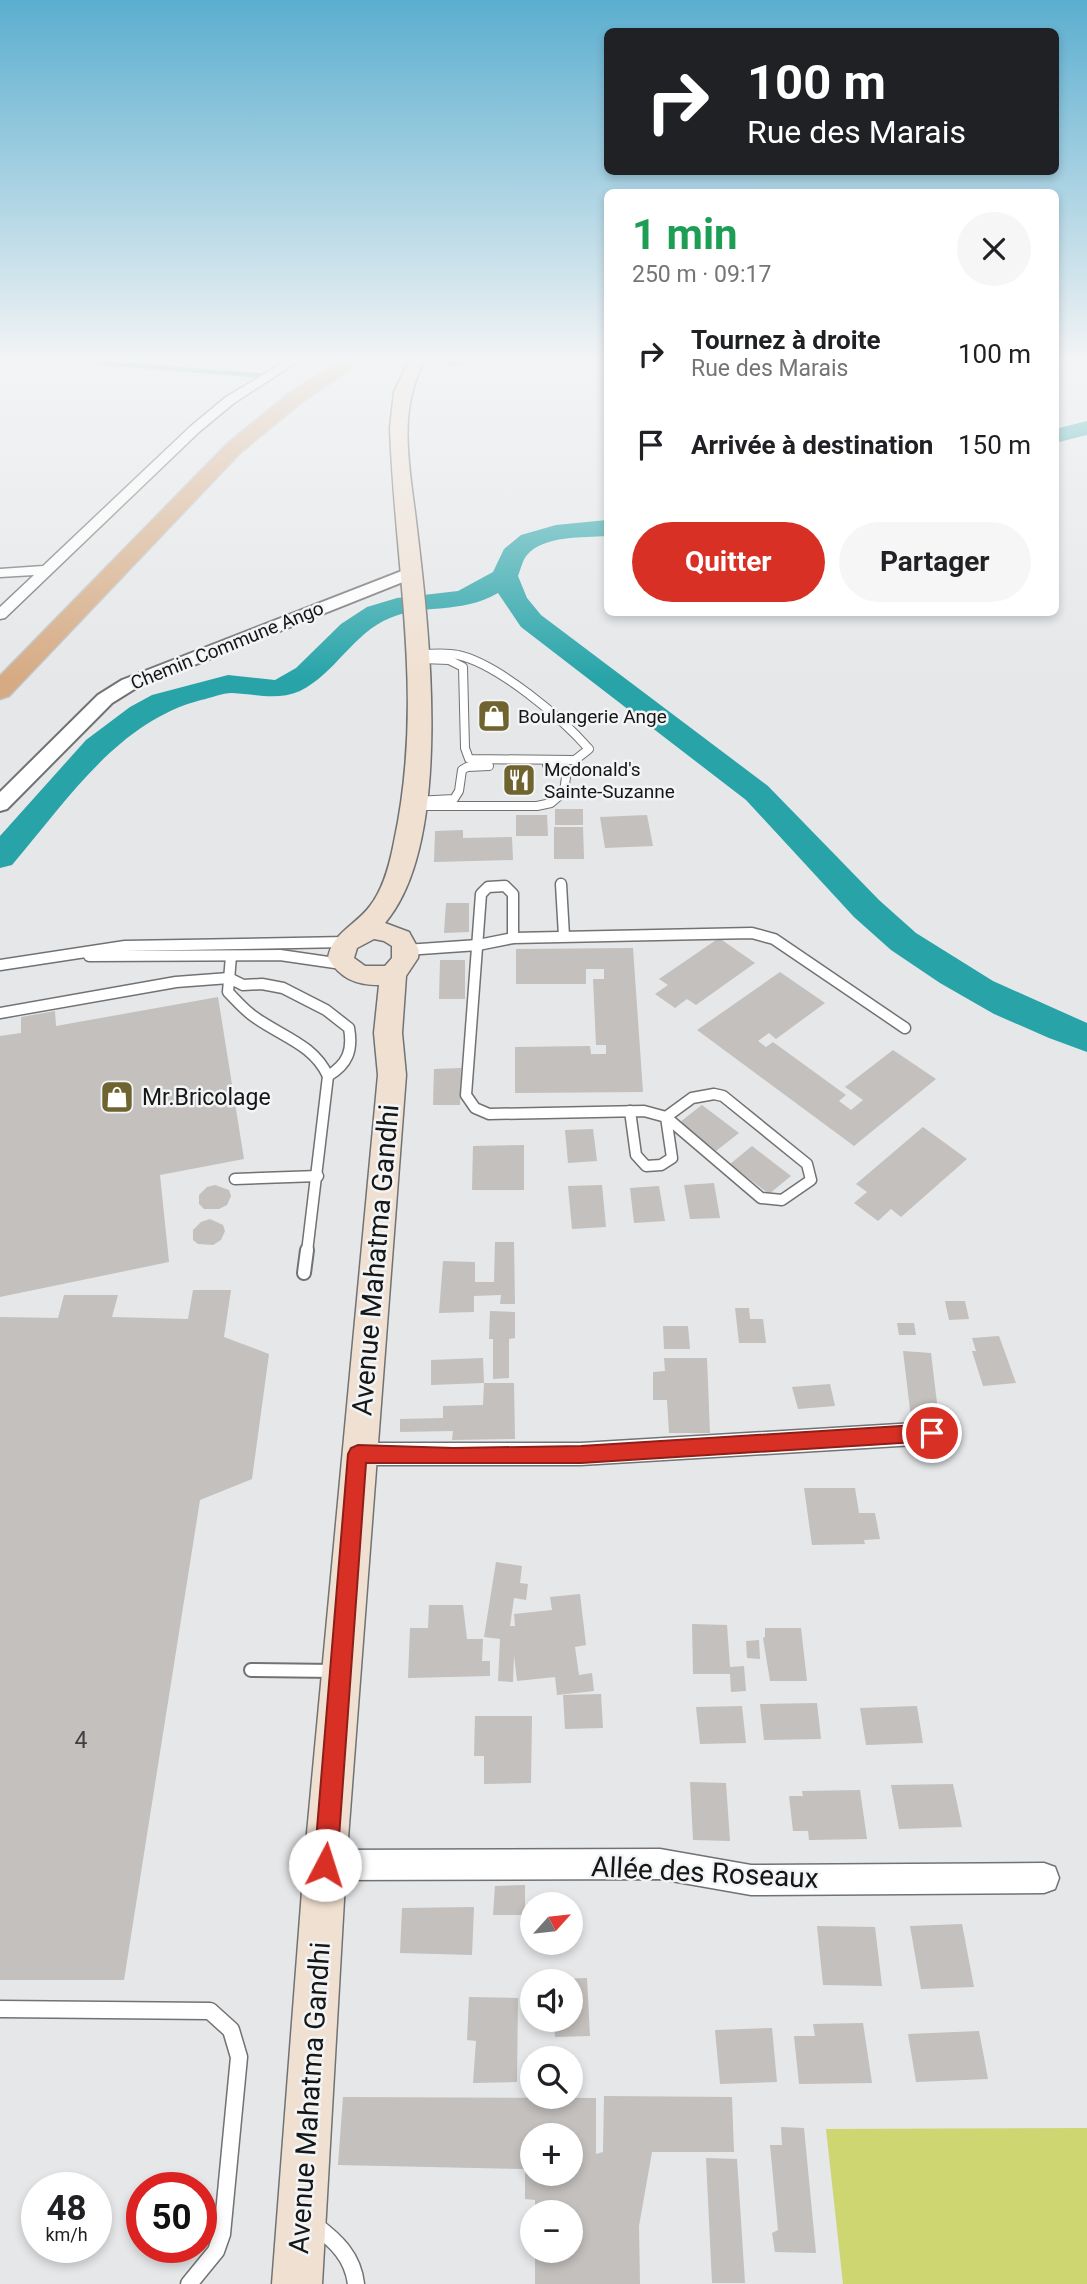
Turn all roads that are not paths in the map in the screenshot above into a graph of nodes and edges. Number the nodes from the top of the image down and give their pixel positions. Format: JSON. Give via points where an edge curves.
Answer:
{"nodes":[{"id":1,"x":159,"y":466,"type":"edge"},
{"id":2,"x":198,"y":466,"type":"edge"},
{"id":3,"x":217,"y":466,"type":"edge"},
{"id":4,"x":403,"y":466,"type":"edge"},
{"id":5,"x":46,"y":570,"type":"junction"},
{"id":6,"x":0,"y":573,"type":"edge"},
{"id":7,"x":413,"y":579,"type":"junction"},
{"id":8,"x":0,"y":615,"type":"edge"},
{"id":9,"x":420,"y":656,"type":"junction"},
{"id":10,"x":0,"y":665,"type":"edge"},
{"id":11,"x":0,"y":691,"type":"edge"},
{"id":12,"x":0,"y":804,"type":"edge"},
{"id":13,"x":414,"y":804,"type":"junction"},
{"id":14,"x":397,"y":879,"type":"junction"},
{"id":15,"x":561,"y":883,"type":"dead end"},
{"id":16,"x":564,"y":936,"type":"junction"},
{"id":17,"x":513,"y":938,"type":"junction"},
{"id":18,"x":402,"y":942,"type":"junction"},
{"id":19,"x":478,"y":945,"type":"junction"},
{"id":20,"x":73,"y":954,"type":"junction"},
{"id":21,"x":351,"y":954,"type":"junction"},
{"id":22,"x":231,"y":956,"type":"junction"},
{"id":23,"x":0,"y":965,"type":"edge"},
{"id":24,"x":393,"y":974,"type":"junction"},
{"id":25,"x":229,"y":978,"type":"junction"},
{"id":26,"x":0,"y":1013,"type":"edge"},
{"id":27,"x":905,"y":1028,"type":"dead end"},
{"id":28,"x":388,"y":1032,"type":"junction"},
{"id":29,"x":328,"y":1076,"type":"junction"},
{"id":30,"x":631,"y":1111,"type":"junction"},
{"id":31,"x":666,"y":1117,"type":"junction"},
{"id":32,"x":318,"y":1176,"type":"junction"},
{"id":33,"x":235,"y":1178,"type":"dead end"},
{"id":34,"x":304,"y":1273,"type":"dead end"},
{"id":35,"x":932,"y":1433,"type":"dead end"},
{"id":36,"x":358,"y":1454,"type":"junction"},
{"id":37,"x":251,"y":1671,"type":"dead end"},
{"id":38,"x":341,"y":1671,"type":"junction"},
{"id":39,"x":325,"y":1865,"type":"junction"},
{"id":40,"x":1044,"y":1878,"type":"dead end"},
{"id":41,"x":0,"y":2009,"type":"edge"},
{"id":42,"x":301,"y":2215,"type":"junction"},
{"id":43,"x":189,"y":2284,"type":"edge"},
{"id":44,"x":297,"y":2284,"type":"edge"},
{"id":45,"x":356,"y":2284,"type":"edge"}],
"edges":[{"from":1,"to":5,"type":"street"},
{"from":2,"to":10,"type":"highway"},
{"from":3,"to":11,"type":"highway"},
{"from":4,"to":7,"type":"main road"},
{"from":5,"to":6,"type":"street"},
{"from":5,"to":8,"type":"street"},
{"from":7,"to":9,"type":"main road"},
{"from":7,"to":12,"type":"street","name":"Chemin Commune Ango","via":[[129,684],[105,699]]},
{"from":9,"to":9,"type":"lane","via":[[463,667],[464,748],[469,759],[575,760],[587,753],[589,749],[579,736],[500,675],[459,655]]},
{"from":9,"to":13,"type":"main road","via":[[421,739]]},
{"from":13,"to":13,"type":"lane","via":[[522,807],[551,803],[565,792],[565,771],[551,765],[467,767],[457,797]]},
{"from":13,"to":14,"type":"main road"},
{"from":14,"to":18,"type":"main road"},
{"from":14,"to":21,"type":"main road"},
{"from":15,"to":16,"type":"lane"},
{"from":16,"to":17,"type":"lane"},
{"from":16,"to":27,"type":"lane","via":[[752,933],[774,939]]},
{"from":17,"to":19,"type":"lane"},
{"from":17,"to":19,"type":"lane","via":[[513,894],[505,886],[488,887],[481,894]]},
{"from":18,"to":19,"type":"lane"},
{"from":18,"to":21,"type":"main road","via":[[374,930]]},
{"from":18,"to":24,"type":"main road","via":[[405,960]]},
{"from":19,"to":30,"type":"lane","via":[[469,1103],[489,1114]]},
{"from":20,"to":21,"type":"lane","via":[[125,946]]},
{"from":20,"to":22,"type":"lane","via":[[124,959]]},
{"from":20,"to":23,"type":"lane"},
{"from":21,"to":22,"type":"lane"},
{"from":21,"to":24,"type":"main road","via":[[373,977]]},
{"from":21,"to":28,"type":"main road","name":"Avenue Mahatma Gandhi"},
{"from":22,"to":25,"type":"lane"},
{"from":24,"to":28,"type":"main road","name":"Avenue Mahatma Gandhi"},
{"from":25,"to":26,"type":"lane","via":[[176,982]]},
{"from":25,"to":29,"type":"lane","via":[[228,992],[254,1018],[313,1052]]},
{"from":25,"to":29,"type":"lane","via":[[243,985],[283,988],[349,1028],[348,1061]]},
{"from":28,"to":36,"type":"main road","name":"Avenue Mahatma Gandhi","via":[[392,1075]]},
{"from":29,"to":32,"type":"lane"},
{"from":30,"to":31,"type":"lane"},
{"from":30,"to":31,"type":"lane","via":[[636,1155],[646,1166],[661,1166],[671,1158]]},
{"from":31,"to":31,"type":"lane","via":[[761,1198],[787,1201],[811,1180],[807,1164],[723,1097],[697,1094]]},
{"from":32,"to":33,"type":"lane"},
{"from":32,"to":34,"type":"lane"},
{"from":35,"to":36,"type":"street","via":[[581,1454]]},
{"from":36,"to":38,"type":"main road","name":"Avenue Mahatma Gandhi"},
{"from":37,"to":38,"type":"lane"},
{"from":38,"to":39,"type":"main road","name":"Avenue Mahatma Gandhi"},
{"from":39,"to":40,"type":"street","name":"Allée des Roseaux","via":[[660,1864],[751,1880]]},
{"from":39,"to":42,"type":"main road","name":"Avenue Mahatma Gandhi"},
{"from":41,"to":43,"type":"lane","via":[[211,2011],[231,2030],[239,2057],[222,2234],[216,2251]]},
{"from":42,"to":44,"type":"main road","name":"Avenue Mahatma Gandhi"},
{"from":42,"to":45,"type":"lane","via":[[340,2244]]}]}
